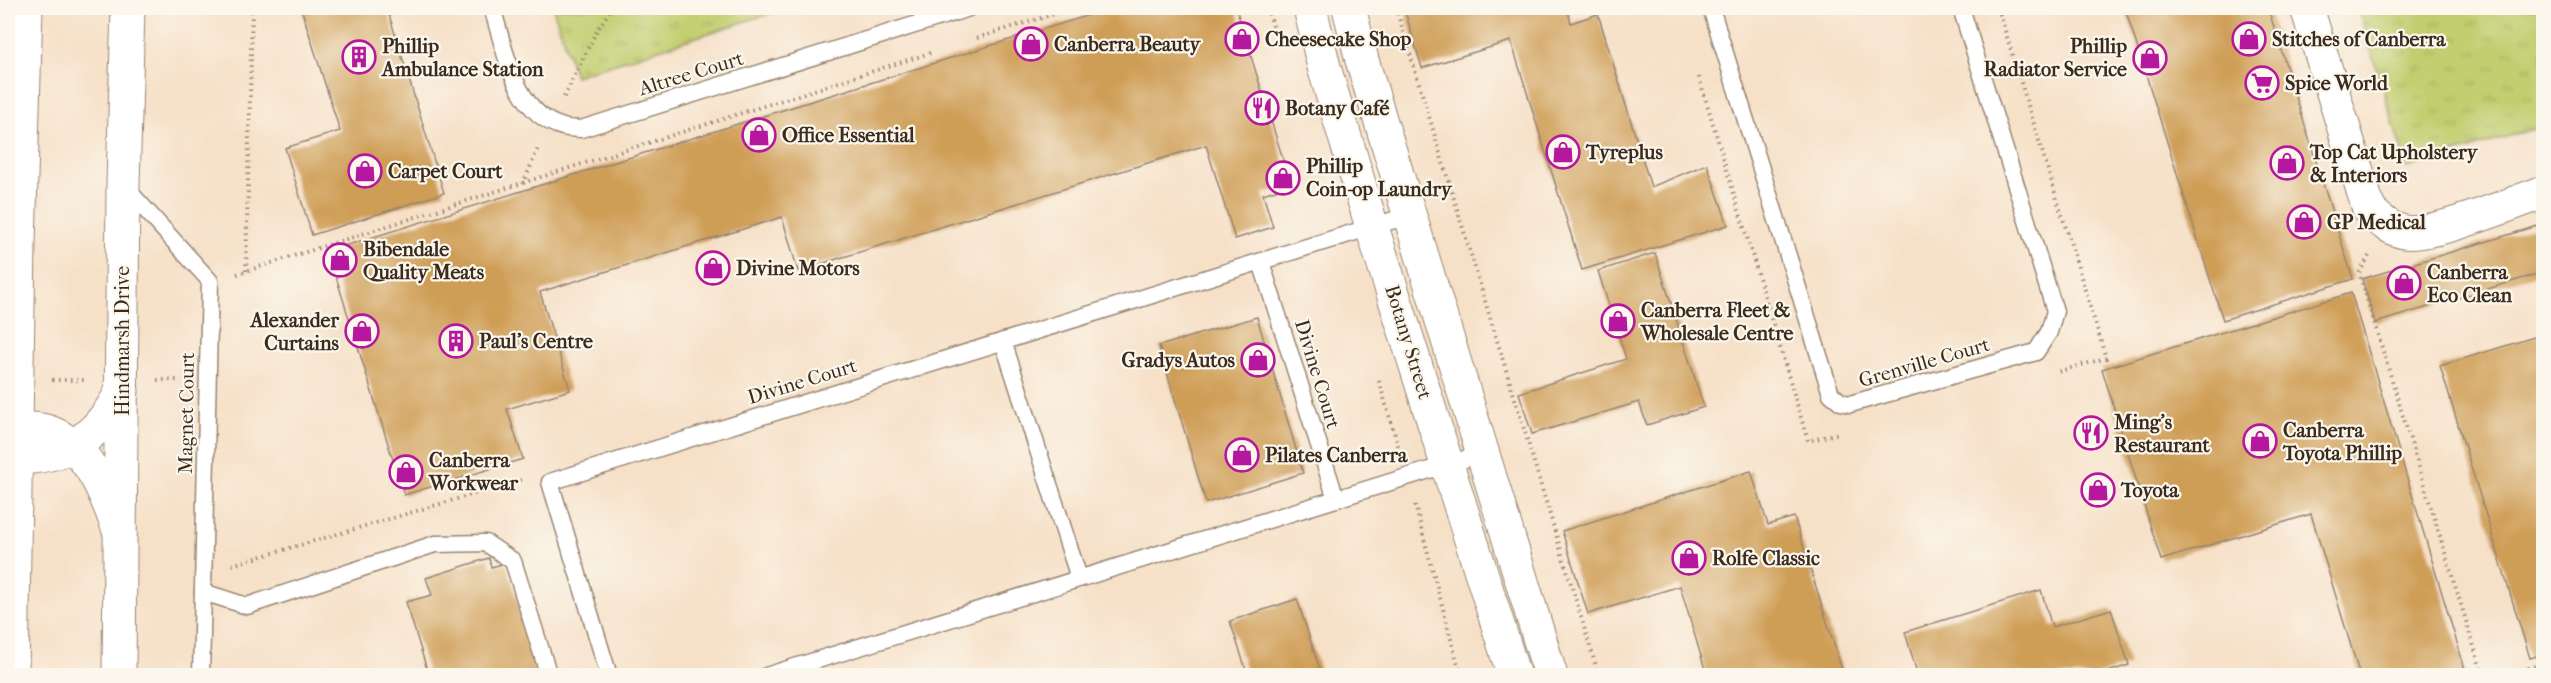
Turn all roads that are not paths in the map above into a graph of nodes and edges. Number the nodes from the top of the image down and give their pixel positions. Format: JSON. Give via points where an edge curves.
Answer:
{"nodes":[{"id":1,"x":26,"y":8,"type":"edge"},
{"id":2,"x":128,"y":8,"type":"edge"},
{"id":3,"x":492,"y":8,"type":"edge"},
{"id":4,"x":969,"y":8,"type":"edge"},
{"id":5,"x":1310,"y":8,"type":"edge"},
{"id":6,"x":1349,"y":8,"type":"edge"},
{"id":7,"x":1711,"y":8,"type":"edge"},
{"id":8,"x":1961,"y":8,"type":"edge"},
{"id":9,"x":2307,"y":8,"type":"edge"},
{"id":10,"x":123,"y":185,"type":"junction"},
{"id":11,"x":2544,"y":192,"type":"edge"},
{"id":12,"x":1410,"y":215,"type":"junction"},
{"id":13,"x":1372,"y":227,"type":"junction"},
{"id":14,"x":13,"y":259,"type":"edge"},
{"id":15,"x":1261,"y":261,"type":"junction"},
{"id":16,"x":1003,"y":341,"type":"junction"},
{"id":17,"x":122,"y":391,"type":"junction"},
{"id":18,"x":12,"y":443,"type":"edge"},
{"id":19,"x":72,"y":446,"type":"junction"},
{"id":20,"x":1484,"y":453,"type":"junction"},
{"id":21,"x":1446,"y":465,"type":"junction"},
{"id":22,"x":1336,"y":499,"type":"junction"},
{"id":23,"x":120,"y":534,"type":"junction"},
{"id":24,"x":1079,"y":578,"type":"junction"},
{"id":25,"x":10,"y":579,"type":"edge"},
{"id":26,"x":202,"y":592,"type":"junction"},
{"id":27,"x":12,"y":675,"type":"edge"},
{"id":28,"x":119,"y":675,"type":"edge"},
{"id":29,"x":201,"y":675,"type":"edge"},
{"id":30,"x":549,"y":675,"type":"edge"},
{"id":31,"x":609,"y":675,"type":"edge"},
{"id":32,"x":766,"y":675,"type":"edge"},
{"id":33,"x":1514,"y":675,"type":"edge"},
{"id":34,"x":1551,"y":675,"type":"edge"}],
"edges":[{"from":1,"to":14,"type":"street"},
{"from":2,"to":10,"type":"street","name":"Hindmarsh Drive"},
{"from":3,"to":4,"type":"lane","name":"Altree Court","via":[[515,81],[527,100],[543,117],[562,127],[581,129]]},
{"from":5,"to":13,"type":"street","name":"Botany Street"},
{"from":6,"to":12,"type":"street","name":"Botany Street"},
{"from":7,"to":8,"type":"lane","name":"Grenville Court","via":[[1831,394],[1850,404],[2036,351],[2049,332],[2055,311]]},
{"from":9,"to":11,"type":"street","via":[[2369,210],[2386,225],[2404,232],[2426,232]]},
{"from":10,"to":17,"type":"street","name":"Hindmarsh Drive"},
{"from":10,"to":26,"type":"lane","name":"Magnet Court","via":[[210,281]]},
{"from":12,"to":13,"type":"lane","name":"Divine Court"},
{"from":12,"to":20,"type":"street","name":"Botany Street"},
{"from":13,"to":15,"type":"lane","name":"Divine Court"},
{"from":13,"to":21,"type":"street","name":"Botany Street"},
{"from":14,"to":18,"type":"street"},
{"from":15,"to":16,"type":"lane","name":"Divine Court"},
{"from":15,"to":22,"type":"lane","name":"Divine Court"},
{"from":16,"to":24,"type":"lane"},
{"from":16,"to":31,"type":"lane","name":"Divine Court","via":[[550,482]]},
{"from":17,"to":19,"type":"street","via":[[95,432]]},
{"from":17,"to":23,"type":"street","name":"Hindmarsh Drive"},
{"from":18,"to":19,"type":"street","via":[[55,454]]},
{"from":18,"to":25,"type":"street"},
{"from":19,"to":23,"type":"street","via":[[106,495]]},
{"from":20,"to":21,"type":"lane"},
{"from":20,"to":34,"type":"street","name":"Botany Street"},
{"from":21,"to":22,"type":"lane"},
{"from":21,"to":33,"type":"street","name":"Botany Street"},
{"from":22,"to":24,"type":"lane"},
{"from":23,"to":28,"type":"street","name":"Hindmarsh Drive"},
{"from":24,"to":32,"type":"lane"},
{"from":25,"to":27,"type":"street"},
{"from":26,"to":29,"type":"lane","name":"Magnet Court"},
{"from":26,"to":30,"type":"lane","via":[[247,606],[435,544],[486,543],[513,561]]}]}
